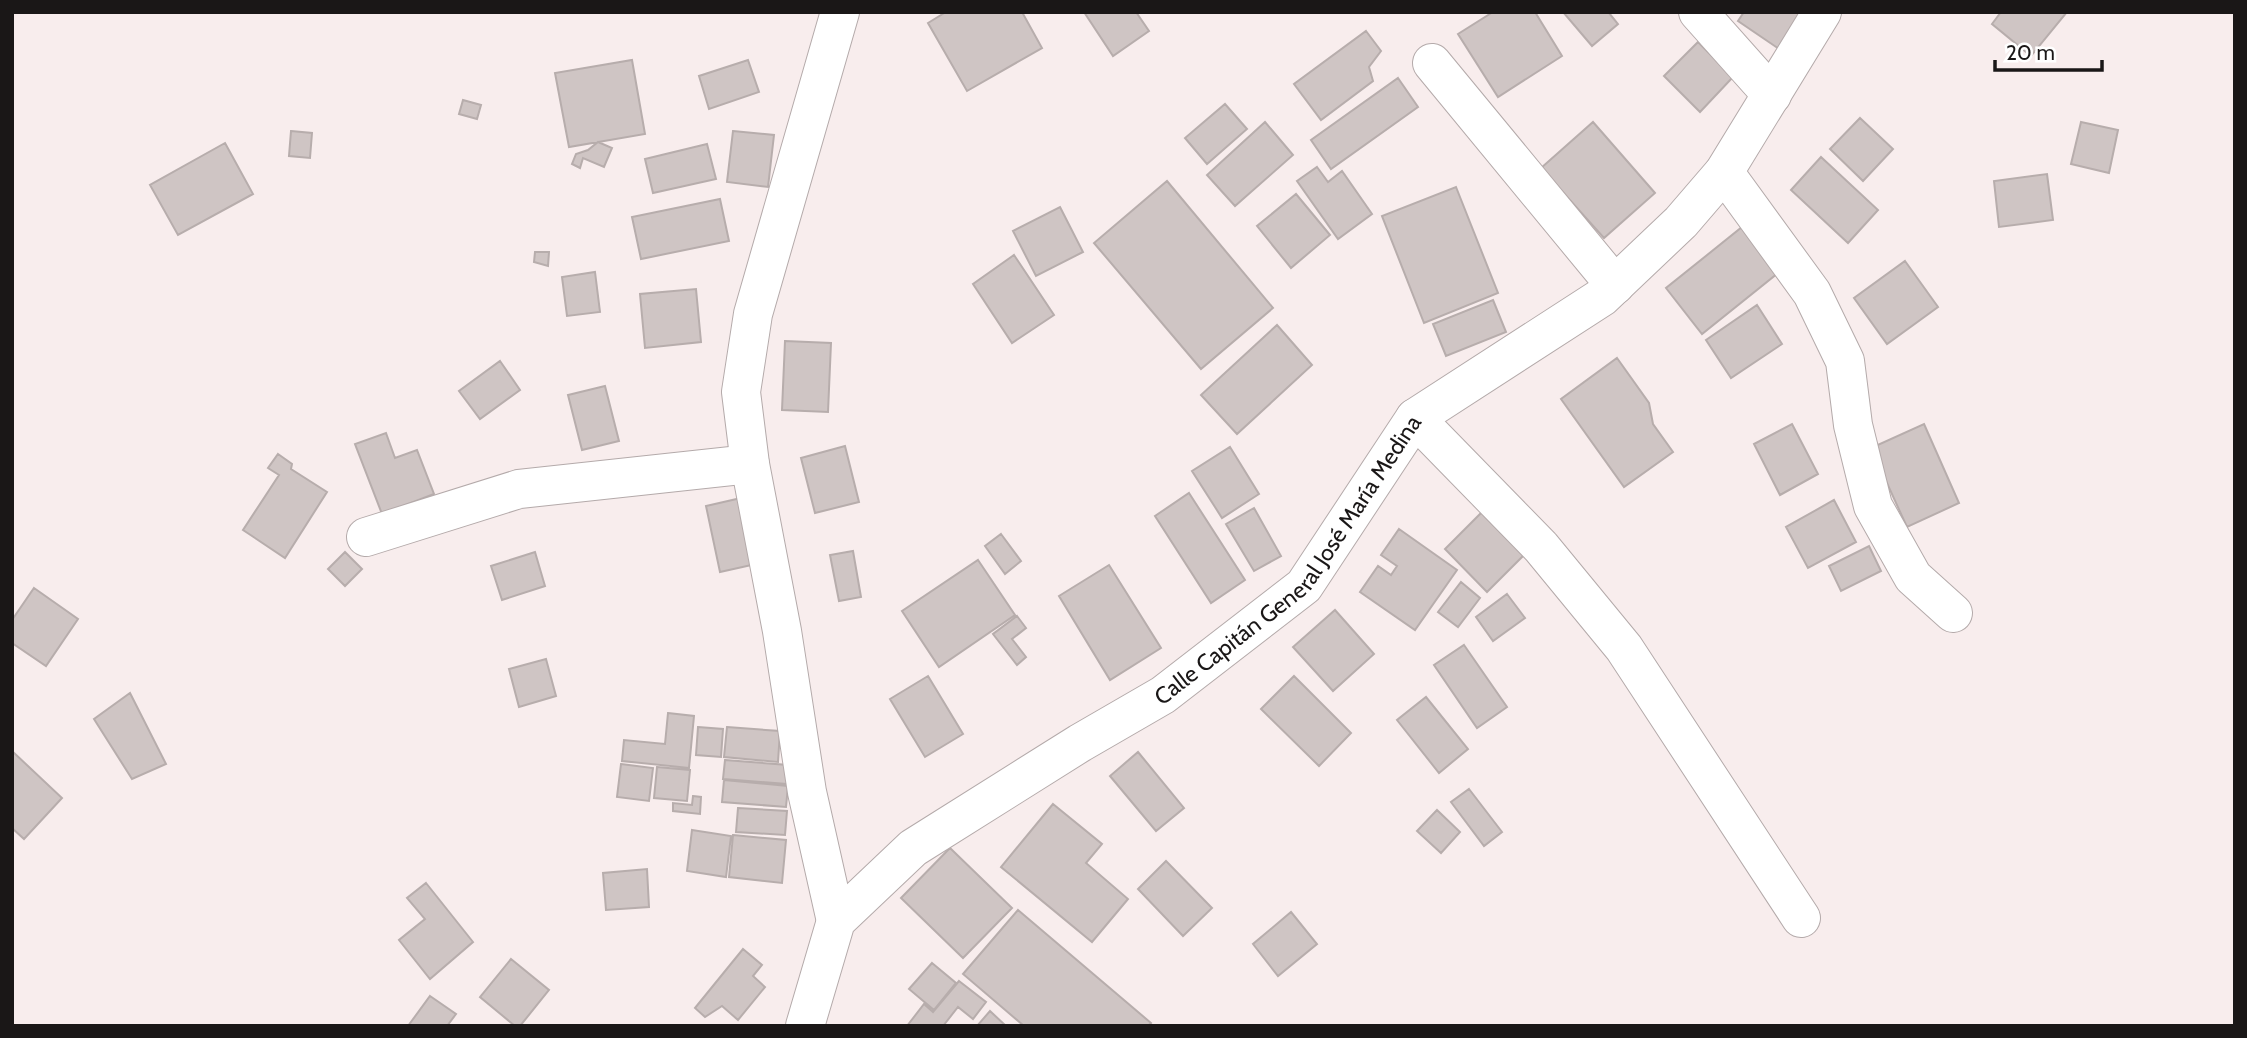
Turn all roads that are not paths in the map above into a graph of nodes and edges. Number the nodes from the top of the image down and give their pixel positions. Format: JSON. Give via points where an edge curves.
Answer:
{"nodes":[{"id":1,"x":840,"y":12,"type":"edge"},
{"id":2,"x":1698,"y":12,"type":"edge"},
{"id":3,"x":1822,"y":12,"type":"edge"},
{"id":4,"x":1432,"y":63,"type":"dead end"},
{"id":5,"x":1772,"y":95,"type":"junction"},
{"id":6,"x":1724,"y":172,"type":"junction"},
{"id":7,"x":1615,"y":285,"type":"junction"},
{"id":8,"x":1415,"y":418,"type":"junction"},
{"id":9,"x":750,"y":464,"type":"junction"},
{"id":10,"x":366,"y":537,"type":"dead end"},
{"id":11,"x":1953,"y":613,"type":"dead end"},
{"id":12,"x":1801,"y":918,"type":"dead end"},
{"id":13,"x":835,"y":921,"type":"junction"},
{"id":14,"x":805,"y":1026,"type":"edge"}],
"edges":[{"from":1,"to":9,"type":"street","via":[[753,314],[741,393]]},
{"from":2,"to":5,"type":"street"},
{"from":3,"to":5,"type":"street","name":"Calle Capitán General José María Medina"},
{"from":4,"to":7,"type":"street"},
{"from":5,"to":6,"type":"street","name":"Calle Capitán General José María Medina"},
{"from":6,"to":7,"type":"street","name":"Calle Capitán General José María Medina","via":[[1681,222]]},
{"from":6,"to":11,"type":"street","via":[[1812,293],[1845,361],[1853,425],[1872,506],[1913,577]]},
{"from":7,"to":8,"type":"street","name":"Calle Capitán General José María Medina"},
{"from":8,"to":12,"type":"street","via":[[1541,547],[1625,648]]},
{"from":8,"to":13,"type":"street","name":"Calle Capitán General José María Medina","via":[[1304,586],[1163,695],[913,848]]},
{"from":9,"to":10,"type":"street","via":[[519,489]]},
{"from":9,"to":13,"type":"street","via":[[807,792]]},
{"from":13,"to":14,"type":"street"}]}
